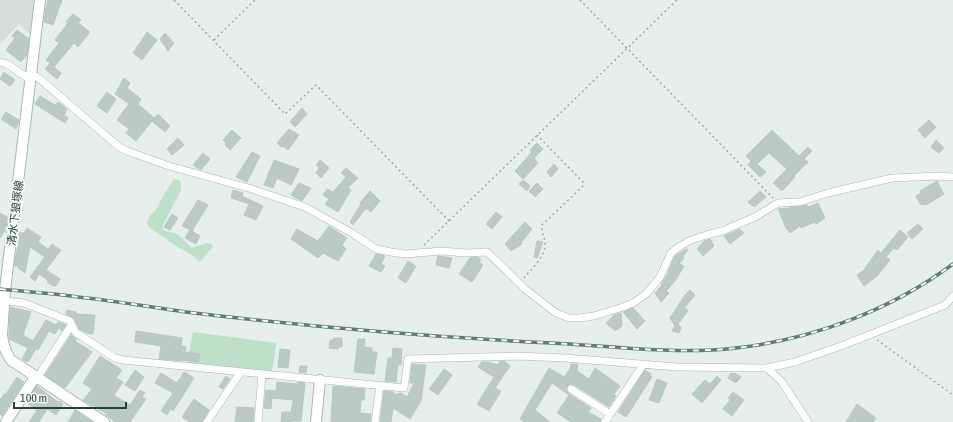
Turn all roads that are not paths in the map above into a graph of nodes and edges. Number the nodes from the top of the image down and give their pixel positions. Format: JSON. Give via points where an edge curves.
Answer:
{"nodes":[{"id":1,"x":40,"y":0,"type":"edge"},
{"id":2,"x":0,"y":62,"type":"edge"},
{"id":3,"x":32,"y":74,"type":"junction"},
{"id":4,"x":953,"y":177,"type":"edge"},
{"id":5,"x":953,"y":296,"type":"edge"},
{"id":6,"x":5,"y":301,"type":"junction"},
{"id":7,"x":72,"y":326,"type":"junction"},
{"id":8,"x":643,"y":365,"type":"junction"},
{"id":9,"x":767,"y":368,"type":"junction"},
{"id":10,"x":240,"y":372,"type":"junction"},
{"id":11,"x":262,"y":374,"type":"junction"},
{"id":12,"x":36,"y":377,"type":"junction"},
{"id":13,"x":320,"y":380,"type":"junction"},
{"id":14,"x":380,"y":386,"type":"junction"},
{"id":15,"x":571,"y":389,"type":"dead end"},
{"id":16,"x":610,"y":414,"type":"junction"},
{"id":17,"x":6,"y":422,"type":"edge"},
{"id":18,"x":104,"y":422,"type":"edge"},
{"id":19,"x":207,"y":422,"type":"edge"},
{"id":20,"x":258,"y":422,"type":"edge"},
{"id":21,"x":316,"y":422,"type":"edge"},
{"id":22,"x":376,"y":422,"type":"edge"},
{"id":23,"x":605,"y":422,"type":"edge"},
{"id":24,"x":808,"y":422,"type":"edge"}],
"edges":[{"from":1,"to":3,"type":"main road","name":"清水下狼塚線"},
{"from":2,"to":3,"type":"street","via":[[26,77]]},
{"from":3,"to":4,"type":"street","via":[[127,151],[305,207],[376,249],[416,254],[442,251],[487,252],[542,303],[569,318],[608,313],[635,302],[647,293],[660,277],[671,253],[680,246],[755,217],[778,204],[800,202],[892,178]]},
{"from":3,"to":6,"type":"main road","name":"清水下狼塚線"},
{"from":5,"to":9,"type":"street","via":[[945,305],[871,335],[795,362]]},
{"from":6,"to":7,"type":"street","via":[[24,303],[70,321]]},
{"from":6,"to":12,"type":"main road","name":"清水下狼塚線","via":[[2,335],[4,350],[12,360]]},
{"from":7,"to":10,"type":"street","via":[[75,332],[115,358]]},
{"from":7,"to":12,"type":"street"},
{"from":8,"to":9,"type":"street"},
{"from":8,"to":14,"type":"street","via":[[516,356],[408,359],[404,388]]},
{"from":8,"to":16,"type":"street"},
{"from":9,"to":24,"type":"street","via":[[782,382]]},
{"from":10,"to":11,"type":"street"},
{"from":10,"to":19,"type":"street"},
{"from":11,"to":13,"type":"street"},
{"from":11,"to":20,"type":"street"},
{"from":12,"to":17,"type":"main road"},
{"from":12,"to":18,"type":"main road","name":"清水下狼塚線"},
{"from":13,"to":14,"type":"street"},
{"from":13,"to":21,"type":"main road"},
{"from":14,"to":22,"type":"street"},
{"from":15,"to":16,"type":"street"},
{"from":16,"to":23,"type":"street"}]}
